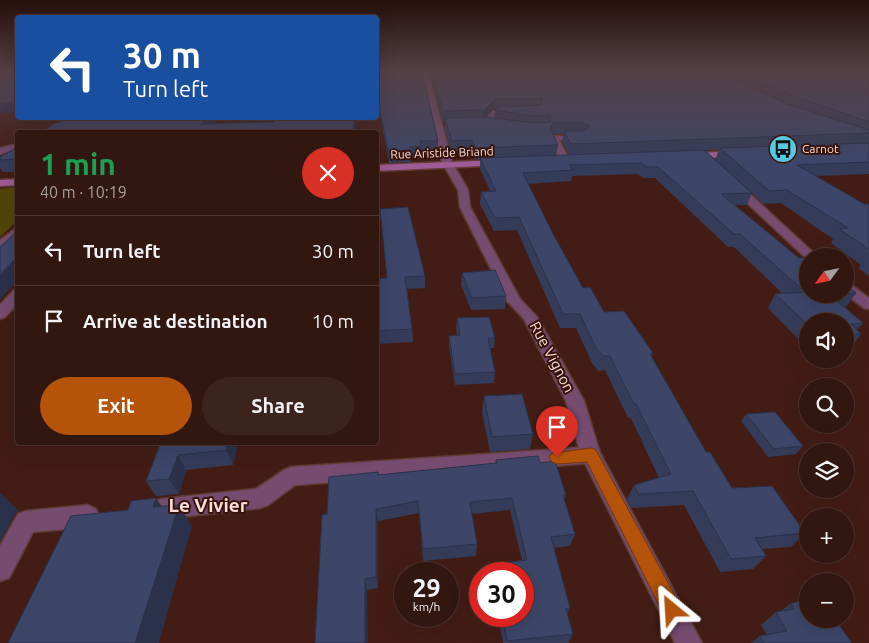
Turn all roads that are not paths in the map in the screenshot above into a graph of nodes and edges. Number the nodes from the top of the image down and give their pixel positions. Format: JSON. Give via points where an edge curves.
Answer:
{"nodes":[{"id":1,"x":432,"y":102,"type":"edge"},
{"id":2,"x":519,"y":112,"type":"edge"},
{"id":3,"x":477,"y":124,"type":"edge"},
{"id":4,"x":438,"y":125,"type":"junction"},
{"id":5,"x":447,"y":125,"type":"edge"},
{"id":6,"x":582,"y":138,"type":"edge"},
{"id":7,"x":15,"y":147,"type":"edge"},
{"id":8,"x":0,"y":152,"type":"edge"},
{"id":9,"x":751,"y":153,"type":"edge"},
{"id":10,"x":702,"y":155,"type":"junction"},
{"id":11,"x":682,"y":156,"type":"edge"},
{"id":12,"x":565,"y":161,"type":"edge"},
{"id":13,"x":507,"y":163,"type":"edge"},
{"id":14,"x":449,"y":165,"type":"junction"},
{"id":15,"x":713,"y":166,"type":"edge"},
{"id":16,"x":379,"y":168,"type":"edge"},
{"id":17,"x":727,"y":178,"type":"edge"},
{"id":18,"x":15,"y":182,"type":"edge"},
{"id":19,"x":0,"y":183,"type":"edge"},
{"id":20,"x":15,"y":233,"type":"edge"},
{"id":21,"x":0,"y":246,"type":"edge"},
{"id":22,"x":802,"y":248,"type":"edge"},
{"id":23,"x":854,"y":293,"type":"edge"},
{"id":24,"x":15,"y":297,"type":"edge"},
{"id":25,"x":869,"y":304,"type":"edge"},
{"id":26,"x":0,"y":314,"type":"edge"},
{"id":27,"x":591,"y":455,"type":"junction"},
{"id":28,"x":143,"y":510,"type":"edge"},
{"id":29,"x":104,"y":514,"type":"edge"},
{"id":30,"x":0,"y":569,"type":"edge"},
{"id":31,"x":689,"y":643,"type":"edge"}],
"edges":[{"from":1,"to":4,"type":"street","name":"Rue Vignon"},
{"from":2,"to":3,"type":"street","via":[[494,113],[491,124]]},
{"from":4,"to":5,"type":"street"},
{"from":4,"to":14,"type":"street","name":"Rue Vignon"},
{"from":6,"to":12,"type":"street","via":[[554,138]]},
{"from":7,"to":8,"type":"street"},
{"from":9,"to":10,"type":"street"},
{"from":10,"to":11,"type":"street"},
{"from":10,"to":15,"type":"street"},
{"from":13,"to":14,"type":"street","name":"Rue Aristide Briand"},
{"from":14,"to":16,"type":"street","name":"Rue Aristide Briand"},
{"from":14,"to":27,"type":"street","name":"Rue Vignon","via":[[467,199],[466,207],[514,300],[530,318],[575,401]]},
{"from":17,"to":22,"type":"street"},
{"from":18,"to":19,"type":"street"},
{"from":20,"to":21,"type":"street"},
{"from":23,"to":25,"type":"street"},
{"from":24,"to":26,"type":"street"},
{"from":27,"to":28,"type":"street","via":[[291,476],[260,498]]},
{"from":27,"to":31,"type":"street","name":"Rue Vignon"},
{"from":29,"to":30,"type":"street","via":[[26,522]]}]}
